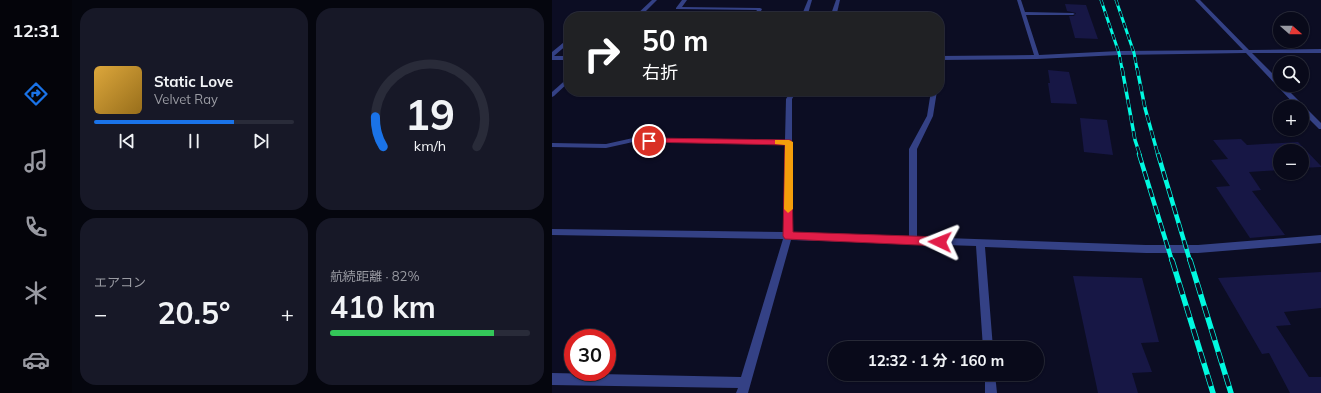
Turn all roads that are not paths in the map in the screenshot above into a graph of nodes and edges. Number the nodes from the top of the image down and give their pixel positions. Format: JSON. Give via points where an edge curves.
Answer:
{"nodes":[{"id":1,"x":655,"y":0,"type":"edge"},
{"id":2,"x":685,"y":0,"type":"edge"},
{"id":3,"x":810,"y":0,"type":"edge"},
{"id":4,"x":838,"y":0,"type":"edge"},
{"id":5,"x":1019,"y":0,"type":"edge"},
{"id":6,"x":1197,"y":0,"type":"edge"},
{"id":7,"x":642,"y":12,"type":"edge"},
{"id":8,"x":758,"y":12,"type":"edge"},
{"id":9,"x":806,"y":12,"type":"edge"},
{"id":10,"x":834,"y":12,"type":"edge"},
{"id":11,"x":1023,"y":13,"type":"junction"},
{"id":12,"x":1073,"y":14,"type":"dead end"},
{"id":13,"x":564,"y":44,"type":"edge"},
{"id":14,"x":1321,"y":51,"type":"edge"},
{"id":15,"x":1248,"y":52,"type":"junction"},
{"id":16,"x":552,"y":54,"type":"edge"},
{"id":17,"x":1037,"y":57,"type":"junction"},
{"id":18,"x":552,"y":58,"type":"edge"},
{"id":19,"x":564,"y":58,"type":"edge"},
{"id":20,"x":944,"y":59,"type":"edge"},
{"id":21,"x":1273,"y":78,"type":"edge"},
{"id":22,"x":564,"y":84,"type":"edge"},
{"id":23,"x":1287,"y":92,"type":"edge"},
{"id":24,"x":552,"y":95,"type":"edge"},
{"id":25,"x":791,"y":96,"type":"edge"},
{"id":26,"x":933,"y":96,"type":"edge"},
{"id":27,"x":1295,"y":100,"type":"edge"},
{"id":28,"x":1309,"y":114,"type":"edge"},
{"id":29,"x":1321,"y":127,"type":"edge"},
{"id":30,"x":789,"y":142,"type":"junction"},
{"id":31,"x":552,"y":145,"type":"edge"},
{"id":32,"x":552,"y":232,"type":"edge"},
{"id":33,"x":788,"y":236,"type":"junction"},
{"id":34,"x":1321,"y":239,"type":"edge"},
{"id":35,"x":913,"y":241,"type":"junction"},
{"id":36,"x":980,"y":243,"type":"junction"},
{"id":37,"x":987,"y":341,"type":"edge"},
{"id":38,"x":552,"y":379,"type":"edge"},
{"id":39,"x":990,"y":381,"type":"edge"},
{"id":40,"x":744,"y":388,"type":"edge"},
{"id":41,"x":991,"y":393,"type":"edge"}],
"edges":[{"from":1,"to":7,"type":"street"},
{"from":2,"to":8,"type":"street","via":[[678,8],[760,9]]},
{"from":3,"to":9,"type":"street"},
{"from":4,"to":10,"type":"street"},
{"from":5,"to":11,"type":"street"},
{"from":6,"to":15,"type":"street"},
{"from":11,"to":12,"type":"street"},
{"from":11,"to":17,"type":"street"},
{"from":13,"to":16,"type":"street"},
{"from":14,"to":15,"type":"street"},
{"from":15,"to":17,"type":"street","via":[[1119,53]]},
{"from":15,"to":21,"type":"street"},
{"from":17,"to":20,"type":"street"},
{"from":18,"to":19,"type":"street"},
{"from":22,"to":24,"type":"street"},
{"from":23,"to":27,"type":"street"},
{"from":25,"to":30,"type":"street"},
{"from":26,"to":35,"type":"street","via":[[930,116],[913,149]]},
{"from":28,"to":29,"type":"street"},
{"from":30,"to":31,"type":"street","via":[[634,140],[606,146]]},
{"from":30,"to":33,"type":"street"},
{"from":32,"to":33,"type":"street"},
{"from":33,"to":35,"type":"street"},
{"from":33,"to":40,"type":"street"},
{"from":34,"to":36,"type":"street","via":[[1186,249]]},
{"from":35,"to":36,"type":"street"},
{"from":36,"to":37,"type":"street"},
{"from":38,"to":40,"type":"street"},
{"from":39,"to":41,"type":"street"}]}
